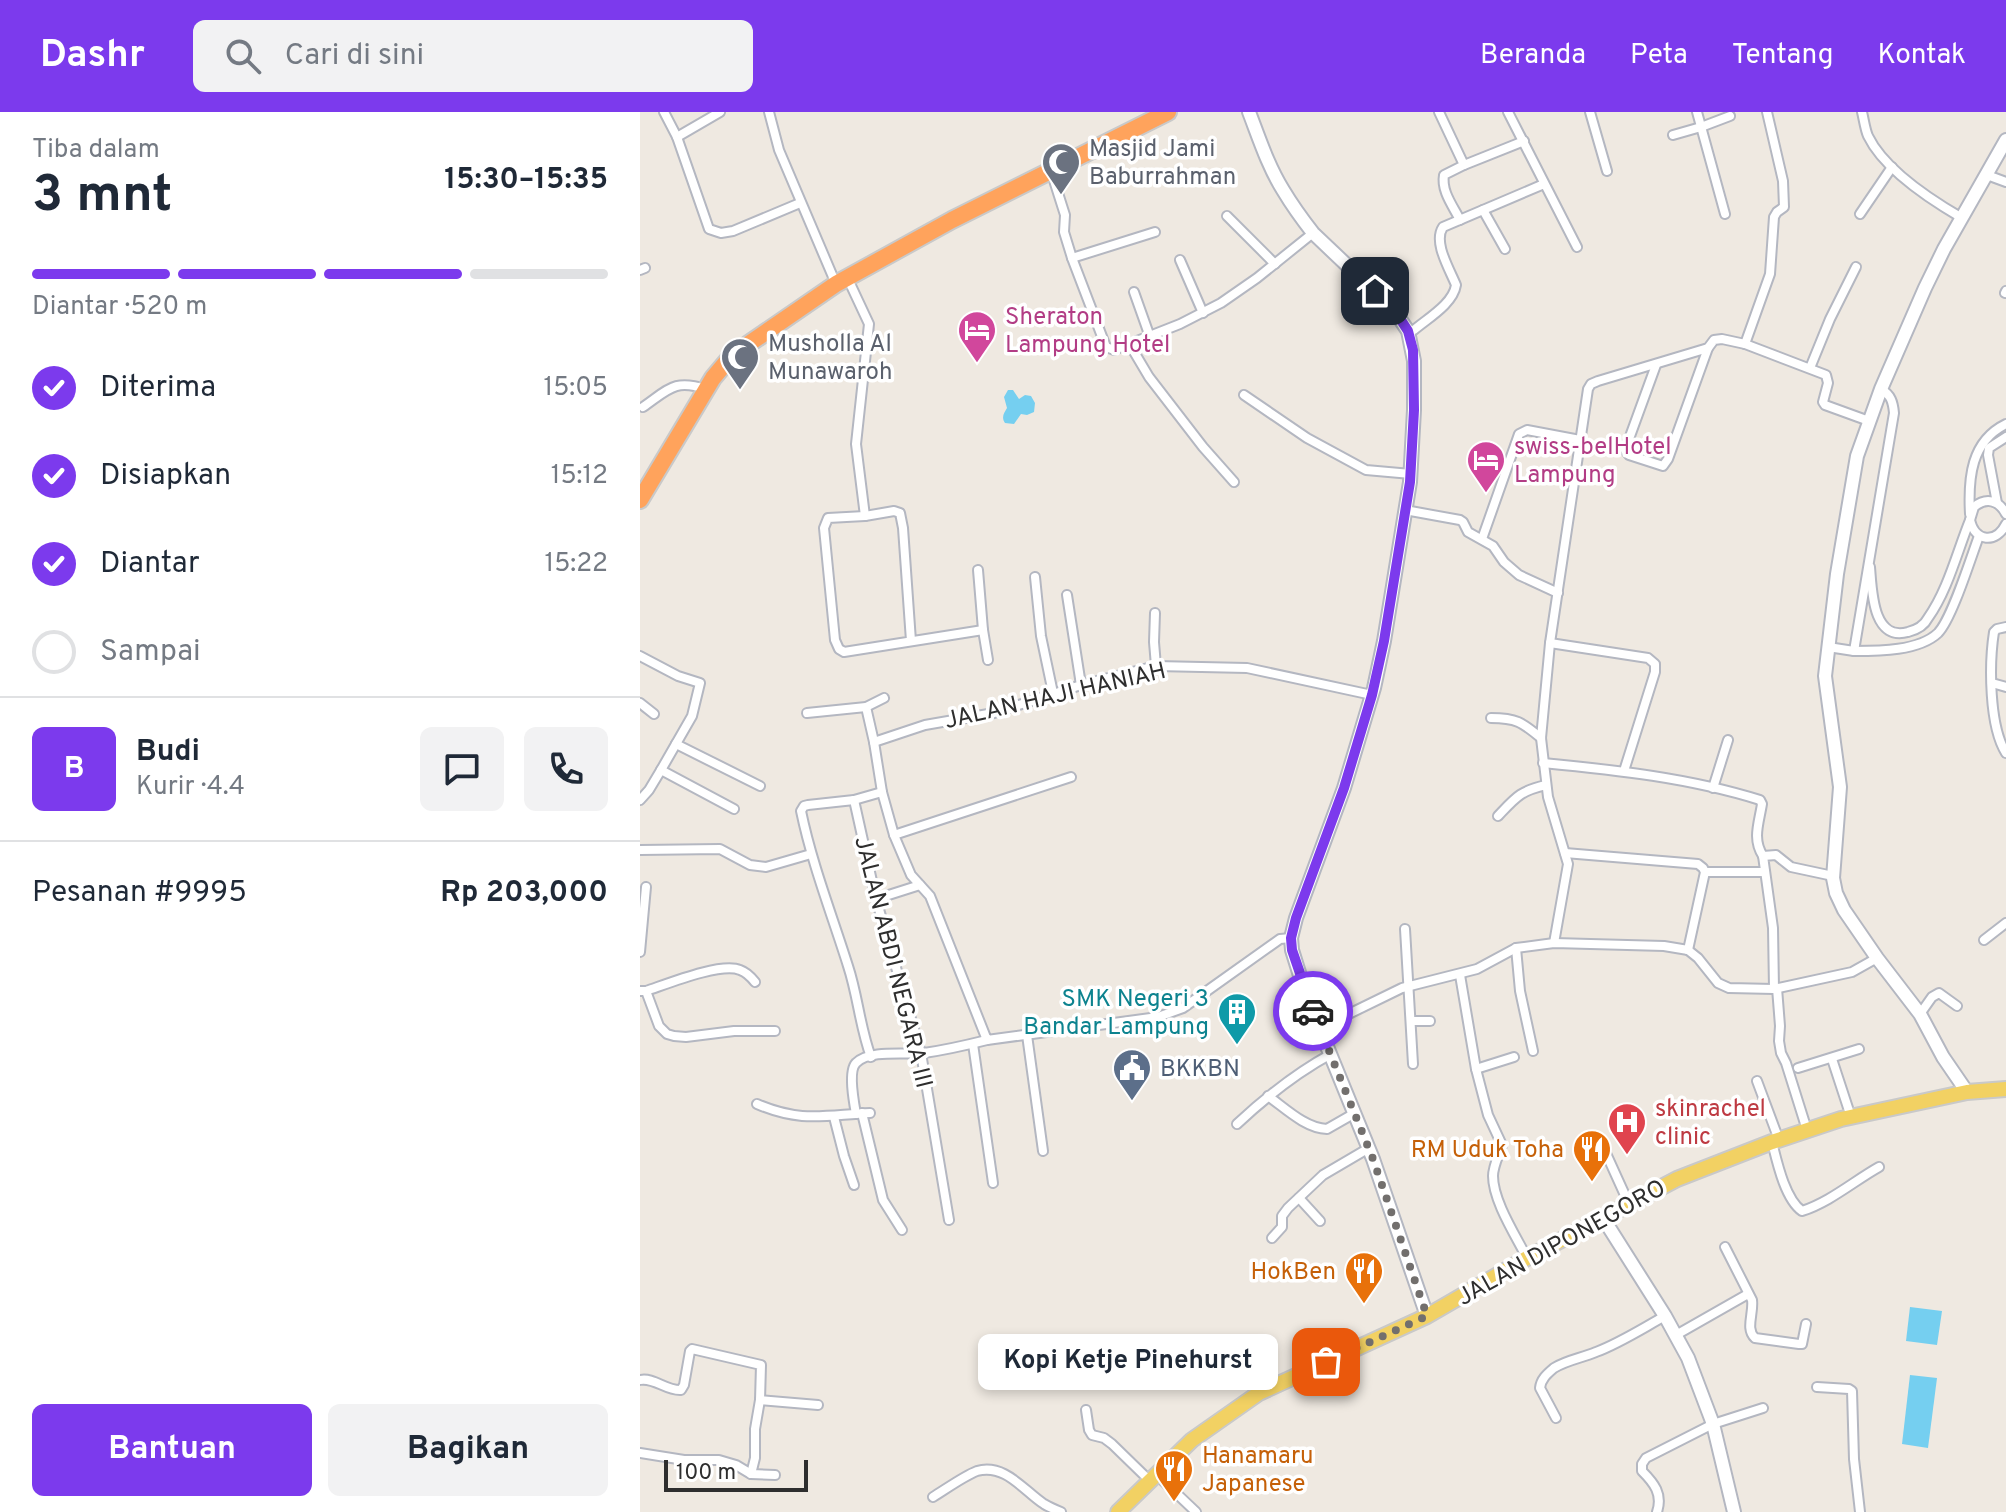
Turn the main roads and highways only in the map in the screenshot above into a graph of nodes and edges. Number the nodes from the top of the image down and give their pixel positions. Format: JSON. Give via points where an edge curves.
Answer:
{"nodes":[{"id":1,"x":1168,"y":112,"type":"edge"},
{"id":2,"x":640,"y":500,"type":"edge"},
{"id":3,"x":2006,"y":1089,"type":"edge"},
{"id":4,"x":1118,"y":1512,"type":"edge"}],
"edges":[{"from":1,"to":2,"type":"highway","via":[[842,281],[739,351],[706,389]]},
{"from":3,"to":4,"type":"main road","name":"JALAN DIPONEGORO","via":[[1851,1117],[1677,1179],[1427,1316],[1259,1393],[1192,1440]]}]}
